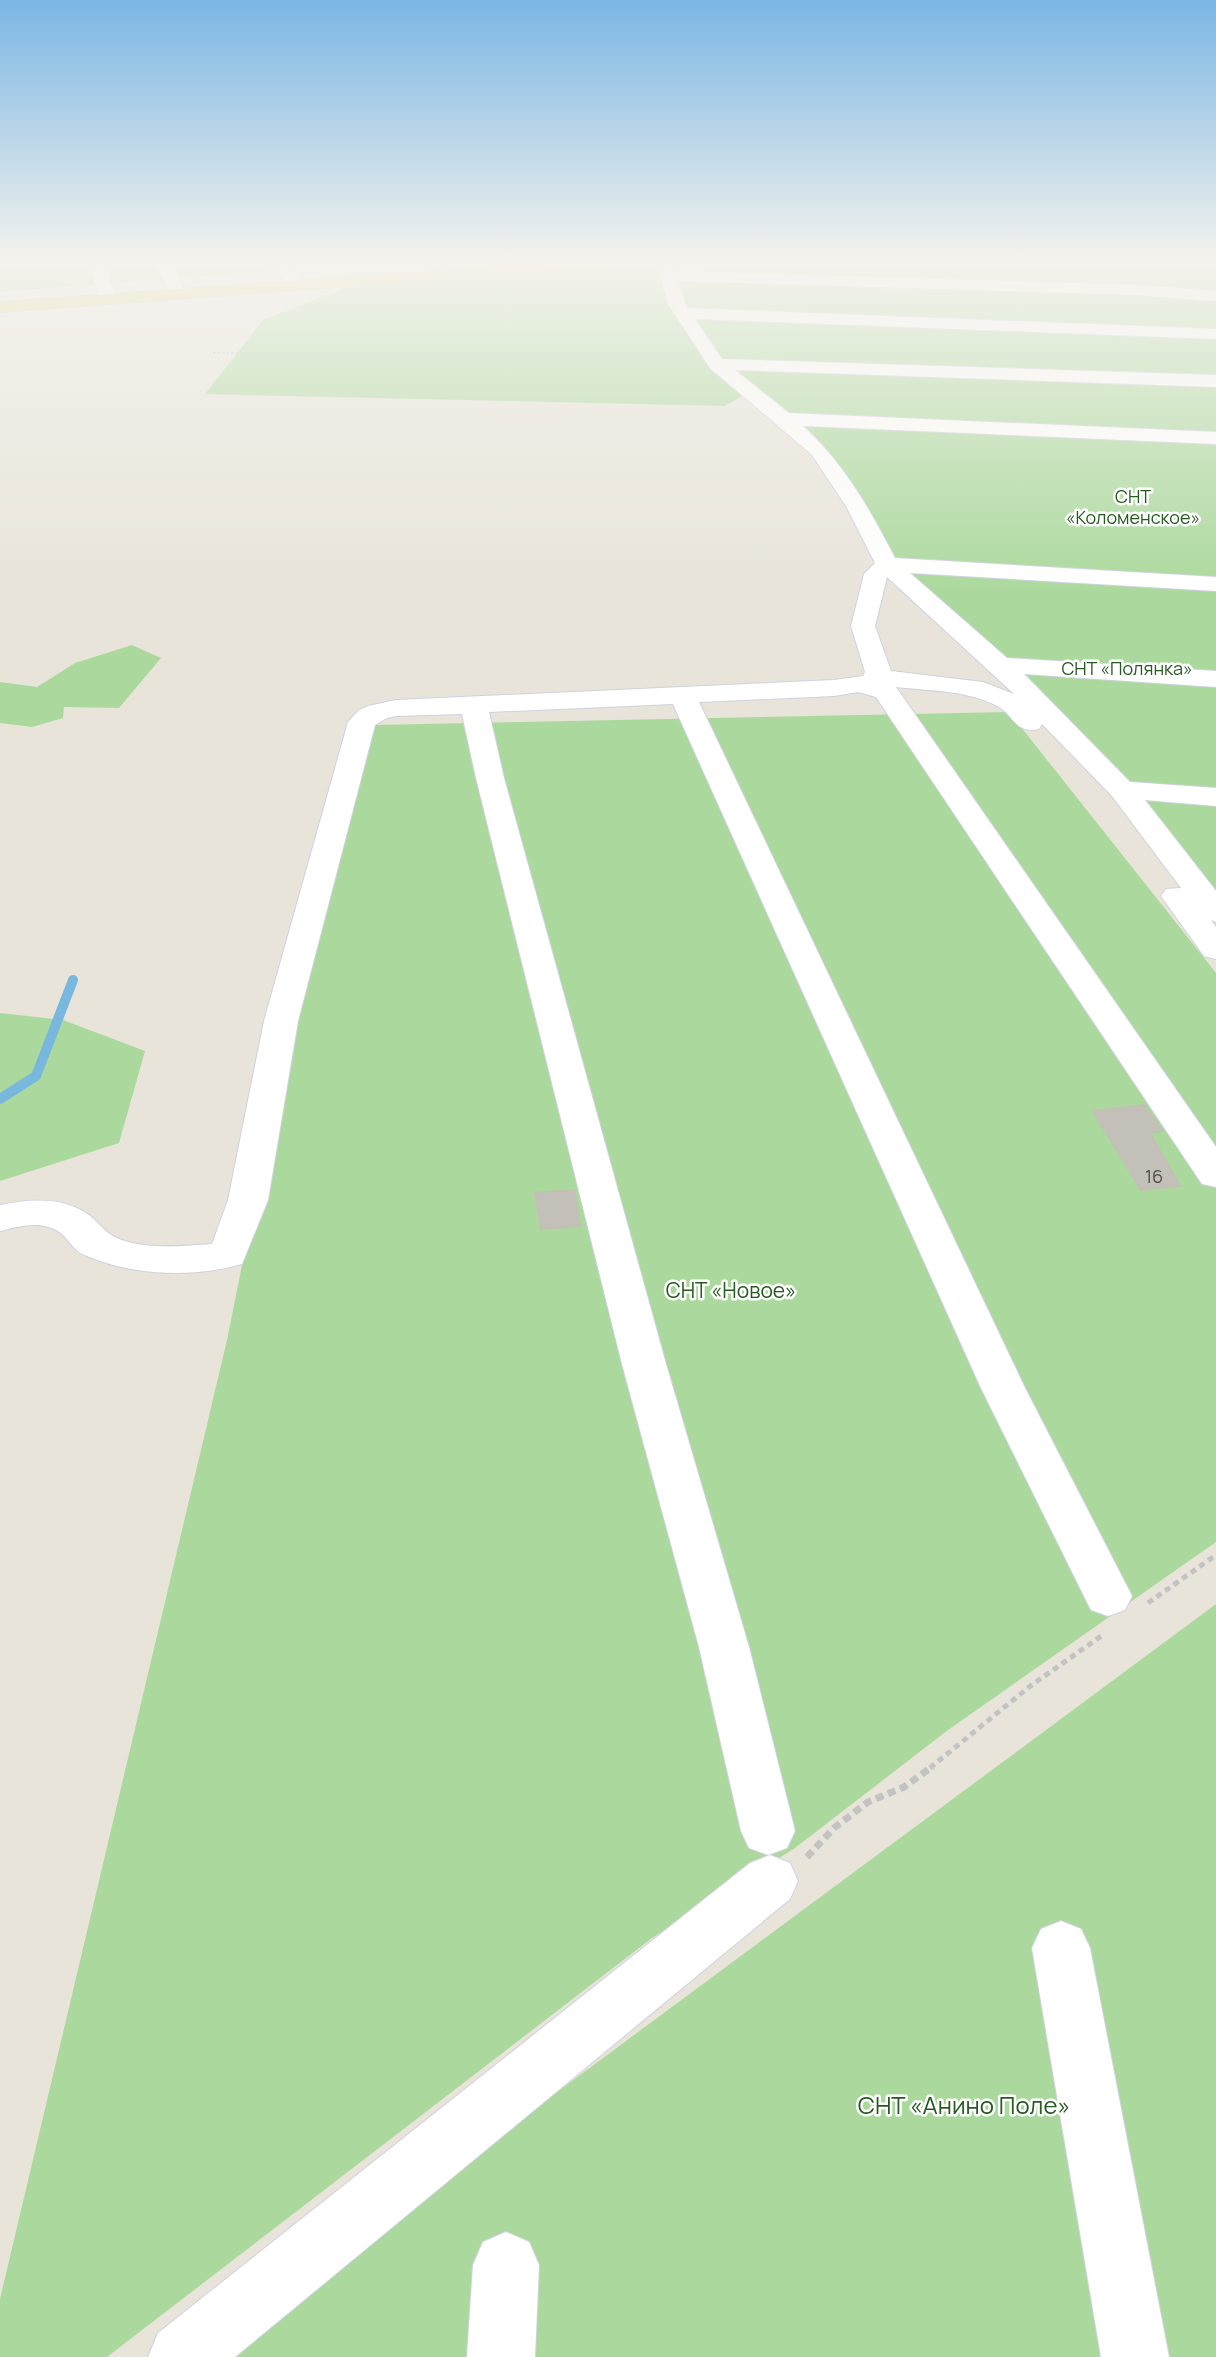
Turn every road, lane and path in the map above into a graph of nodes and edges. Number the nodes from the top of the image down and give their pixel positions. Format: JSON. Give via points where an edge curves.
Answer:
{"nodes":[{"id":1,"x":726,"y":372,"type":"edge"},
{"id":2,"x":951,"y":372,"type":"edge"},
{"id":3,"x":1216,"y":381,"type":"edge"},
{"id":4,"x":784,"y":419,"type":"junction"},
{"id":5,"x":1216,"y":438,"type":"edge"},
{"id":6,"x":887,"y":565,"type":"junction"},
{"id":7,"x":1216,"y":584,"type":"edge"},
{"id":8,"x":1000,"y":665,"type":"junction"},
{"id":9,"x":1216,"y":678,"type":"edge"},
{"id":10,"x":869,"y":681,"type":"junction"},
{"id":11,"x":682,"y":695,"type":"junction"},
{"id":12,"x":474,"y":705,"type":"junction"},
{"id":13,"x":1122,"y":790,"type":"junction"},
{"id":14,"x":1216,"y":797,"type":"edge"},
{"id":15,"x":1216,"y":912,"type":"edge"},
{"id":16,"x":1216,"y":949,"type":"edge"},
{"id":17,"x":1216,"y":1175,"type":"edge"},
{"id":18,"x":0,"y":1218,"type":"edge"},
{"id":19,"x":1216,"y":1555,"type":"edge"},
{"id":20,"x":1120,"y":1611,"type":"junction"},
{"id":21,"x":769,"y":1856,"type":"junction"},
{"id":22,"x":1061,"y":1948,"type":"dead end"},
{"id":23,"x":506,"y":2264,"type":"dead end"},
{"id":24,"x":182,"y":2357,"type":"edge"},
{"id":25,"x":501,"y":2357,"type":"edge"},
{"id":26,"x":1135,"y":2357,"type":"edge"}],
"edges":[{"from":1,"to":4,"type":"street"},
{"from":2,"to":3,"type":"street"},
{"from":4,"to":5,"type":"street"},
{"from":4,"to":6,"type":"street","via":[[819,451],[857,506]]},
{"from":6,"to":7,"type":"street"},
{"from":6,"to":8,"type":"street"},
{"from":6,"to":10,"type":"street","via":[[876,574],[863,626],[878,672]]},
{"from":8,"to":9,"type":"street"},
{"from":8,"to":13,"type":"street"},
{"from":10,"to":11,"type":"street"},
{"from":10,"to":16,"type":"street","via":[[983,690],[1011,703],[1100,793]]},
{"from":10,"to":17,"type":"street","via":[[891,697]]},
{"from":11,"to":12,"type":"street"},
{"from":11,"to":20,"type":"street","via":[[1003,1388]]},
{"from":12,"to":18,"type":"street","via":[[386,710],[369,714],[362,722],[281,1021],[248,1200],[228,1255],[197,1260],[150,1257],[95,1244],[57,1214]]},
{"from":12,"to":21,"type":"street","via":[[641,1351],[724,1647]]},
{"from":13,"to":14,"type":"street"},
{"from":13,"to":15,"type":"street"},
{"from":19,"to":20,"type":"path"},
{"from":20,"to":21,"type":"path","via":[[937,1763],[904,1787],[868,1802],[834,1828],[814,1853]]},
{"from":21,"to":24,"type":"street"},
{"from":22,"to":26,"type":"street"},
{"from":23,"to":25,"type":"street"}]}
